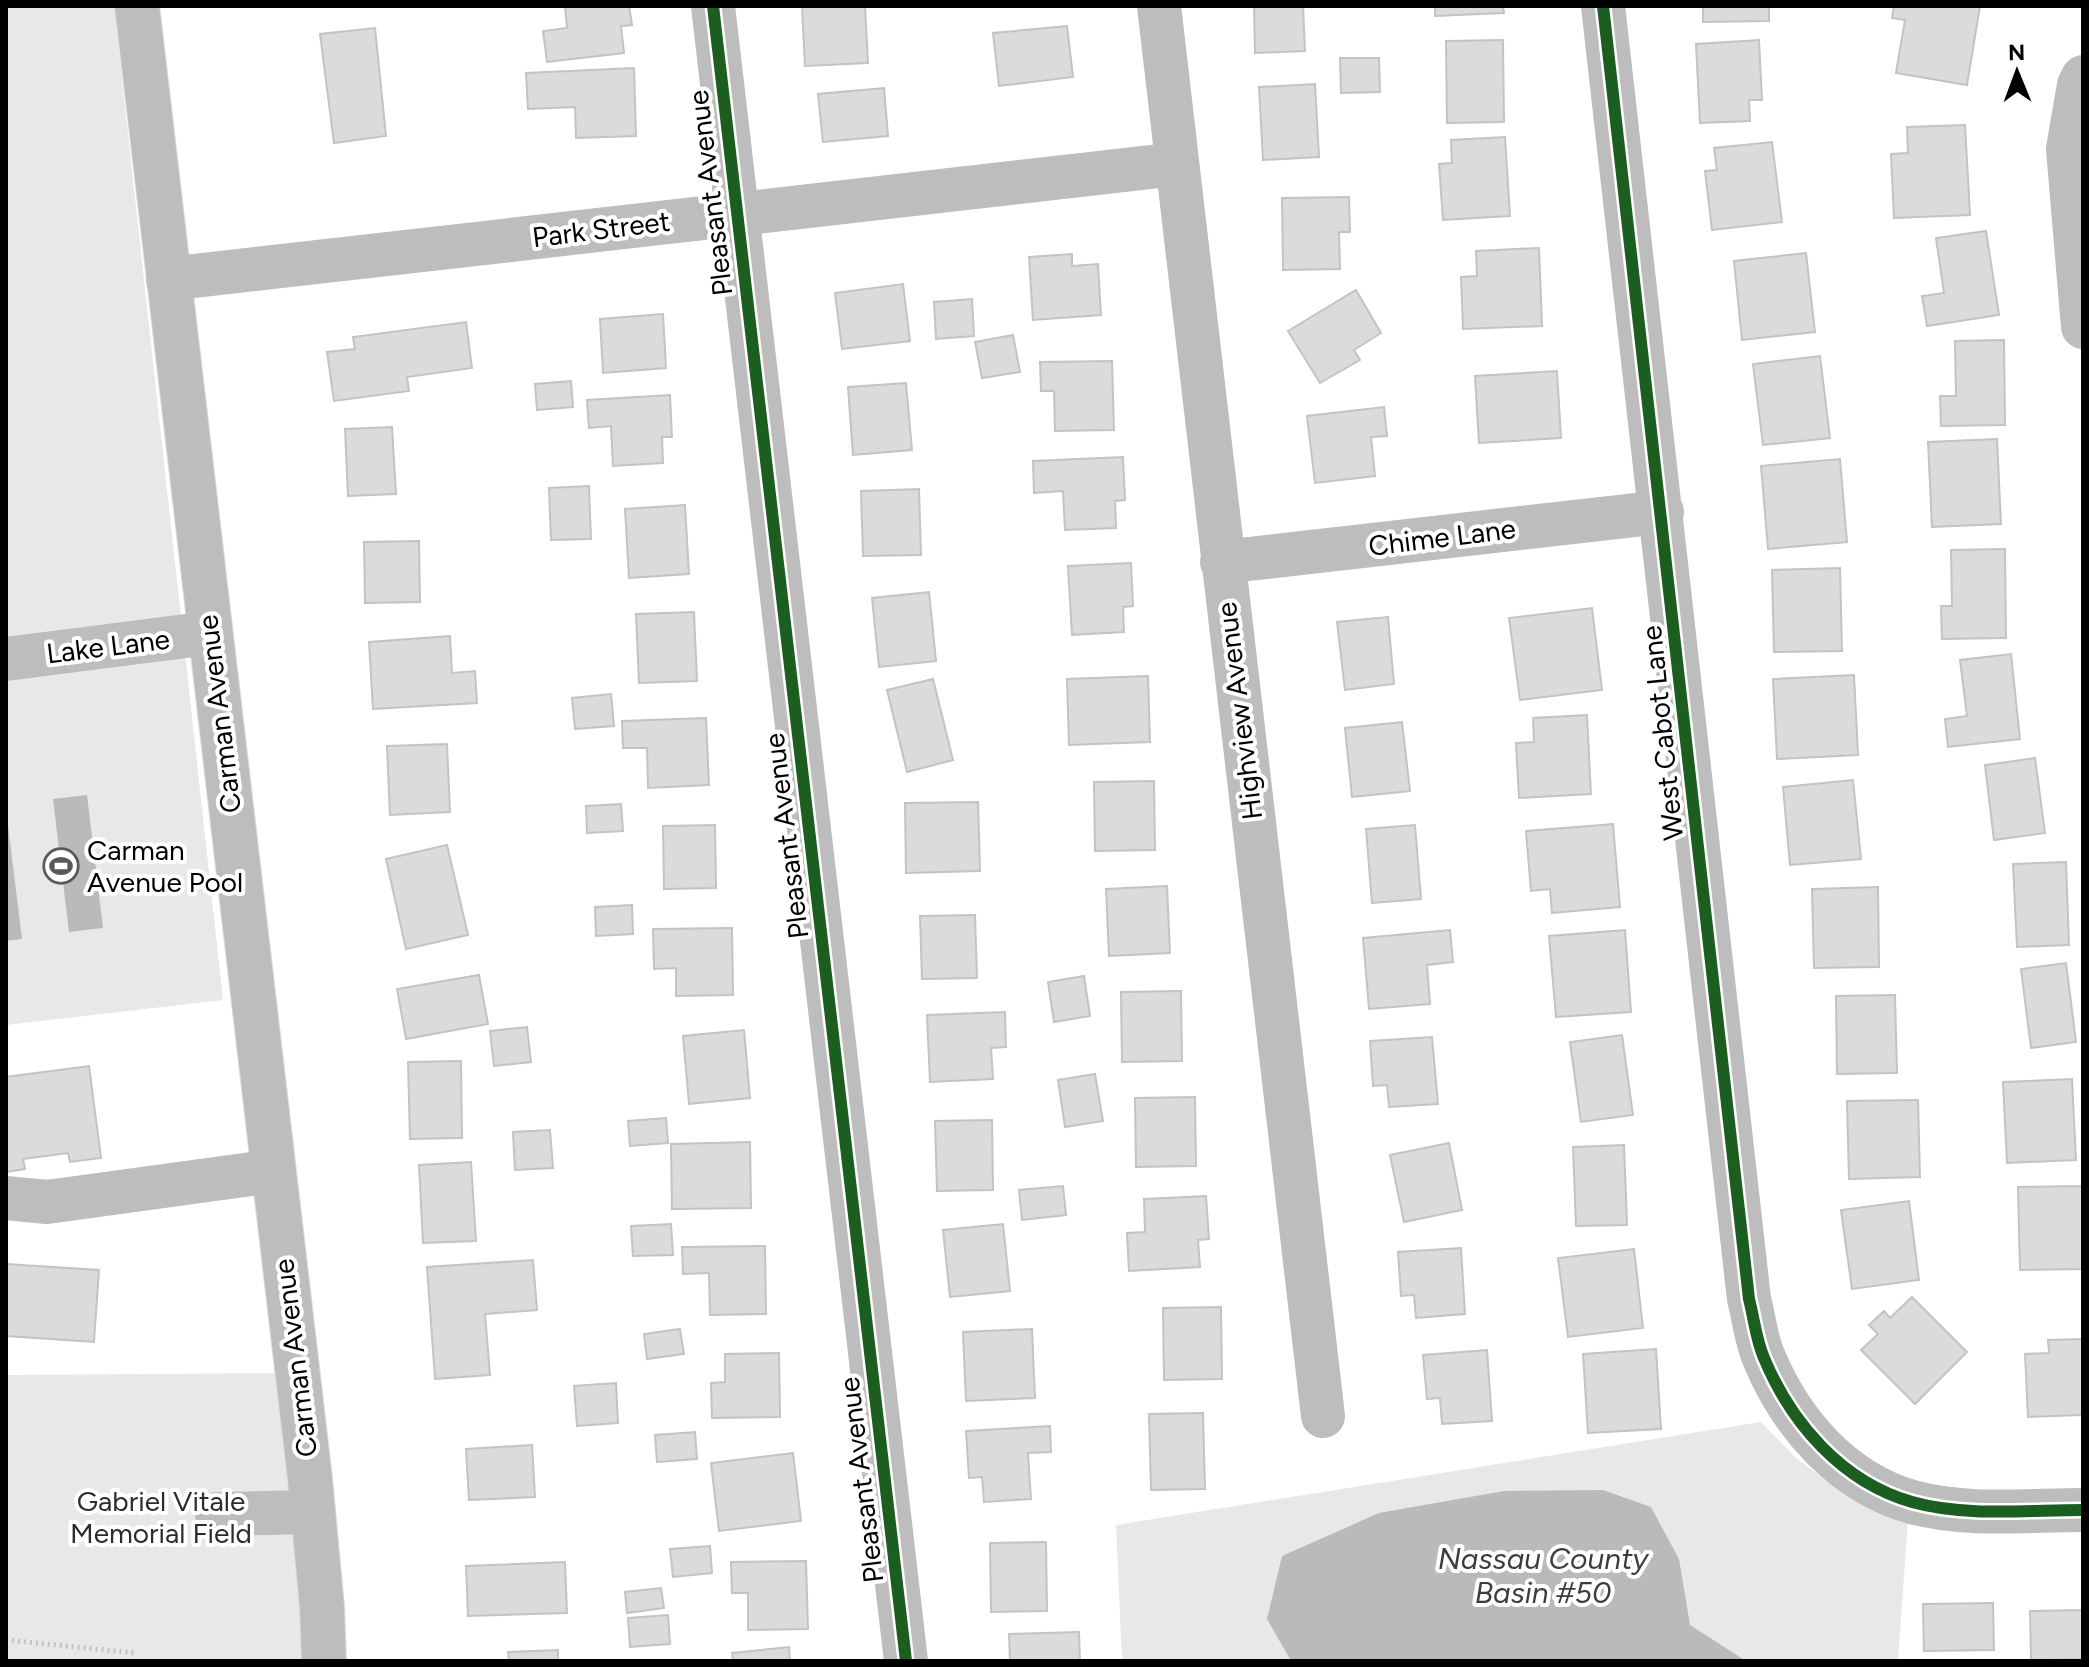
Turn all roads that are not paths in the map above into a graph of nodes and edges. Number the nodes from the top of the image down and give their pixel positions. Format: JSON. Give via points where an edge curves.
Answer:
{"nodes":[{"id":1,"x":137,"y":6,"type":"edge"},
{"id":2,"x":713,"y":6,"type":"edge"},
{"id":3,"x":1159,"y":6,"type":"edge"},
{"id":4,"x":1603,"y":6,"type":"edge"},
{"id":5,"x":2083,"y":77,"type":"edge"},
{"id":6,"x":1177,"y":164,"type":"junction"},
{"id":7,"x":737,"y":213,"type":"junction"},
{"id":8,"x":168,"y":279,"type":"junction"},
{"id":9,"x":2083,"y":327,"type":"edge"},
{"id":10,"x":1662,"y":512,"type":"junction"},
{"id":11,"x":1222,"y":562,"type":"junction"},
{"id":12,"x":209,"y":633,"type":"junction"},
{"id":13,"x":6,"y":659,"type":"edge"},
{"id":14,"x":273,"y":1171,"type":"junction"},
{"id":15,"x":6,"y":1198,"type":"edge"},
{"id":16,"x":1323,"y":1416,"type":"dead end"},
{"id":17,"x":2083,"y":1510,"type":"edge"},
{"id":18,"x":313,"y":1512,"type":"junction"},
{"id":19,"x":217,"y":1514,"type":"dead end"},
{"id":20,"x":324,"y":1661,"type":"edge"},
{"id":21,"x":906,"y":1661,"type":"edge"}],
"edges":[{"from":1,"to":8,"type":"street","name":"Carman Avenue"},
{"from":2,"to":7,"type":"street","name":"Pleasant Avenue"},
{"from":3,"to":6,"type":"street","name":"Highview Avenue"},
{"from":4,"to":10,"type":"street","name":"West Cabot Lane"},
{"from":5,"to":9,"type":"street","via":[[2068,149]]},
{"from":6,"to":7,"type":"street","name":"Park Street"},
{"from":6,"to":11,"type":"street","name":"Highview Avenue"},
{"from":7,"to":8,"type":"street","name":"Park Street"},
{"from":7,"to":21,"type":"street","name":"Pleasant Avenue"},
{"from":8,"to":12,"type":"street","name":"Carman Avenue"},
{"from":10,"to":11,"type":"street","name":"Chime Lane"},
{"from":10,"to":17,"type":"street","name":"West Cabot Lane","via":[[1749,1299],[1762,1355],[1786,1405],[1813,1440],[1872,1485],[1913,1502],[1968,1510]]},
{"from":11,"to":16,"type":"street","name":"Highview Avenue"},
{"from":12,"to":13,"type":"street","name":"Lake Lane"},
{"from":12,"to":14,"type":"street","name":"Carman Avenue"},
{"from":14,"to":15,"type":"street","via":[[47,1202]]},
{"from":14,"to":18,"type":"street","name":"Carman Avenue"},
{"from":18,"to":19,"type":"street"},
{"from":18,"to":20,"type":"street","name":"Carman Avenue"}]}
